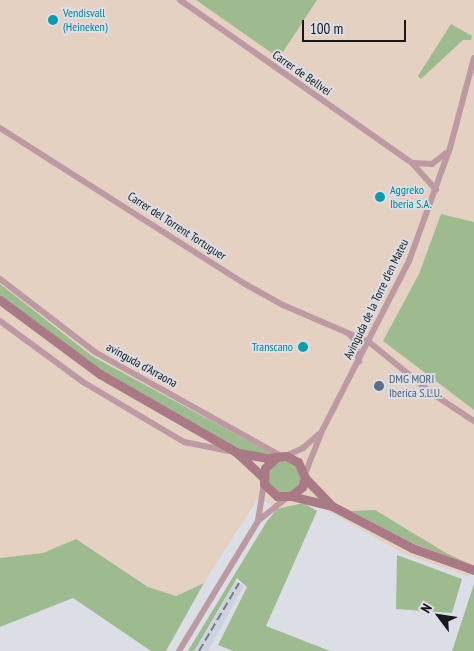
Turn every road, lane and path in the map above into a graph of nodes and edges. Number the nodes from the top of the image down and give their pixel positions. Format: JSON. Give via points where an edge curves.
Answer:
{"nodes":[{"id":1,"x":180,"y":0,"type":"edge"},
{"id":2,"x":474,"y":58,"type":"edge"},
{"id":3,"x":0,"y":128,"type":"edge"},
{"id":4,"x":450,"y":148,"type":"junction"},
{"id":5,"x":412,"y":163,"type":"junction"},
{"id":6,"x":436,"y":190,"type":"junction"},
{"id":7,"x":0,"y":279,"type":"edge"},
{"id":8,"x":0,"y":300,"type":"edge"},
{"id":9,"x":0,"y":322,"type":"edge"},
{"id":10,"x":348,"y":333,"type":"junction"},
{"id":11,"x":369,"y":342,"type":"junction"},
{"id":12,"x":359,"y":360,"type":"junction"},
{"id":13,"x":474,"y":421,"type":"edge"},
{"id":14,"x":322,"y":431,"type":"junction"},
{"id":15,"x":236,"y":452,"type":"junction"},
{"id":16,"x":282,"y":457,"type":"junction"},
{"id":17,"x":305,"y":476,"type":"junction"},
{"id":18,"x":264,"y":481,"type":"junction"},
{"id":19,"x":290,"y":497,"type":"junction"},
{"id":20,"x":332,"y":506,"type":"junction"},
{"id":21,"x":258,"y":521,"type":"junction"},
{"id":22,"x":474,"y":570,"type":"edge"},
{"id":23,"x":179,"y":651,"type":"edge"}],
"edges":[{"from":1,"to":5,"type":"street","name":"Carrer de Bellveí"},
{"from":2,"to":4,"type":"street","name":"Avinguda de la Torre d'en Mateu"},
{"from":3,"to":10,"type":"street","name":"Carrer del Torrent Tortuguer","via":[[245,284]]},
{"from":4,"to":5,"type":"street","via":[[442,159],[432,164]]},
{"from":4,"to":6,"type":"street","name":"Avinguda de la Torre d'en Mateu"},
{"from":5,"to":6,"type":"street","name":"Carrer de Bellveí"},
{"from":6,"to":11,"type":"street","name":"Avinguda de la Torre d'en Mateu","via":[[409,261]]},
{"from":7,"to":16,"type":"street","name":"avinguda d'Arraona","via":[[95,352]]},
{"from":8,"to":15,"type":"main road","via":[[100,374]]},
{"from":9,"to":15,"type":"street","via":[[83,382],[184,442]]},
{"from":10,"to":11,"type":"street","name":"Carrer del Torrent Tortuguer"},
{"from":10,"to":12,"type":"street","via":[[354,339]]},
{"from":11,"to":12,"type":"street","name":"Avinguda de la Torre d'en Mateu"},
{"from":11,"to":13,"type":"street","name":"Carrer del Torrent Tortuguer","via":[[433,394]]},
{"from":12,"to":14,"type":"street","name":"Avinguda de la Torre d'en Mateu"},
{"from":14,"to":16,"type":"street","name":"Avinguda de la Torre d'en Mateu","via":[[303,448]]},
{"from":14,"to":17,"type":"street","name":"Avinguda de la Torre d'en Mateu"},
{"from":15,"to":16,"type":"main road"},
{"from":15,"to":18,"type":"main road"},
{"from":16,"to":17,"type":"main road","via":[[298,462]]},
{"from":16,"to":18,"type":"main road","via":[[267,465]]},
{"from":17,"to":19,"type":"main road","via":[[302,487]]},
{"from":17,"to":20,"type":"main road"},
{"from":18,"to":19,"type":"main road","via":[[273,494]]},
{"from":18,"to":21,"type":"street"},
{"from":19,"to":20,"type":"main road"},
{"from":19,"to":21,"type":"street"},
{"from":20,"to":22,"type":"main road","via":[[412,548]]},
{"from":21,"to":23,"type":"street"}]}
